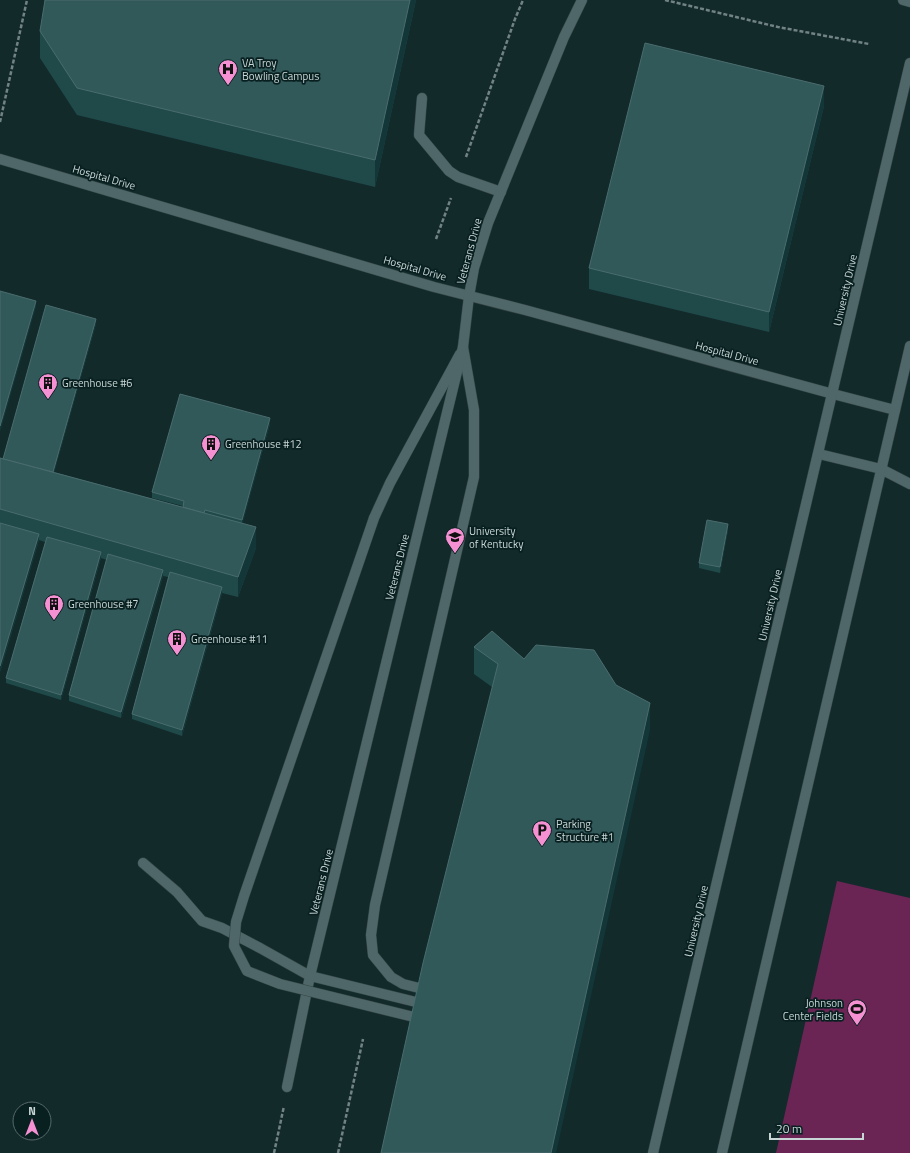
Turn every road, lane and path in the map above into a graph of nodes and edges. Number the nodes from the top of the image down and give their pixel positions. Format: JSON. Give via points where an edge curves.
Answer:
{"nodes":[{"id":1,"x":27,"y":0,"type":"edge"},
{"id":2,"x":523,"y":0,"type":"edge"},
{"id":3,"x":582,"y":0,"type":"edge"},
{"id":4,"x":665,"y":0,"type":"edge"},
{"id":5,"x":903,"y":0,"type":"edge"},
{"id":6,"x":910,"y":2,"type":"edge"},
{"id":7,"x":869,"y":44,"type":"dead end"},
{"id":8,"x":910,"y":63,"type":"edge"},
{"id":9,"x":422,"y":98,"type":"dead end"},
{"id":10,"x":0,"y":122,"type":"edge"},
{"id":11,"x":0,"y":159,"type":"edge"},
{"id":12,"x":458,"y":177,"type":"junction"},
{"id":13,"x":501,"y":192,"type":"junction"},
{"id":14,"x":436,"y":239,"type":"dead end"},
{"id":15,"x":469,"y":296,"type":"junction"},
{"id":16,"x":910,"y":346,"type":"edge"},
{"id":17,"x":463,"y":347,"type":"junction"},
{"id":18,"x":833,"y":394,"type":"junction"},
{"id":19,"x":895,"y":410,"type":"junction"},
{"id":20,"x":819,"y":454,"type":"junction"},
{"id":21,"x":881,"y":469,"type":"junction"},
{"id":22,"x":910,"y":484,"type":"edge"},
{"id":23,"x":143,"y":863,"type":"dead end"},
{"id":24,"x":310,"y":976,"type":"junction"},
{"id":25,"x":423,"y":990,"type":"edge"},
{"id":26,"x":420,"y":1003,"type":"edge"},
{"id":27,"x":418,"y":1018,"type":"edge"},
{"id":28,"x":363,"y":1039,"type":"dead end"},
{"id":29,"x":288,"y":1087,"type":"joint"},
{"id":30,"x":274,"y":1153,"type":"edge"},
{"id":31,"x":338,"y":1153,"type":"edge"},
{"id":32,"x":653,"y":1153,"type":"edge"},
{"id":33,"x":722,"y":1153,"type":"edge"}],
"edges":[{"from":1,"to":10,"type":"path"},
{"from":2,"to":12,"type":"path"},
{"from":3,"to":13,"type":"street","name":"Veterans Drive","via":[[564,37]]},
{"from":4,"to":7,"type":"path","via":[[778,27]]},
{"from":5,"to":6,"type":"street"},
{"from":8,"to":18,"type":"street","name":"University Drive"},
{"from":9,"to":12,"type":"street","via":[[419,135],[449,171]]},
{"from":11,"to":15,"type":"street","name":"Hospital Drive"},
{"from":12,"to":13,"type":"street"},
{"from":12,"to":14,"type":"path"},
{"from":13,"to":15,"type":"street","name":"Veterans Drive","via":[[474,268]]},
{"from":15,"to":17,"type":"street","name":"Veterans Drive"},
{"from":15,"to":18,"type":"street","name":"Hospital Drive"},
{"from":16,"to":19,"type":"street"},
{"from":17,"to":24,"type":"street","name":"Veterans Drive"},
{"from":17,"to":25,"type":"street","bridge":true,"via":[[474,410],[474,477],[375,905],[371,935],[373,955],[391,977]]},
{"from":17,"to":27,"type":"street","bridge":true,"via":[[374,518],[244,896],[236,922],[234,946],[247,971],[280,984]]},
{"from":18,"to":19,"type":"street","name":"Hospital Drive"},
{"from":18,"to":20,"type":"street","name":"University Drive"},
{"from":19,"to":21,"type":"street"},
{"from":20,"to":21,"type":"street"},
{"from":20,"to":32,"type":"street","name":"University Drive"},
{"from":21,"to":22,"type":"street"},
{"from":21,"to":33,"type":"street"},
{"from":23,"to":24,"type":"street","via":[[177,892],[202,921],[235,935]]},
{"from":24,"to":26,"type":"street"},
{"from":24,"to":29,"type":"street","name":"Veterans Drive"},
{"from":28,"to":31,"type":"path"},
{"from":29,"to":30,"type":"path"}]}
